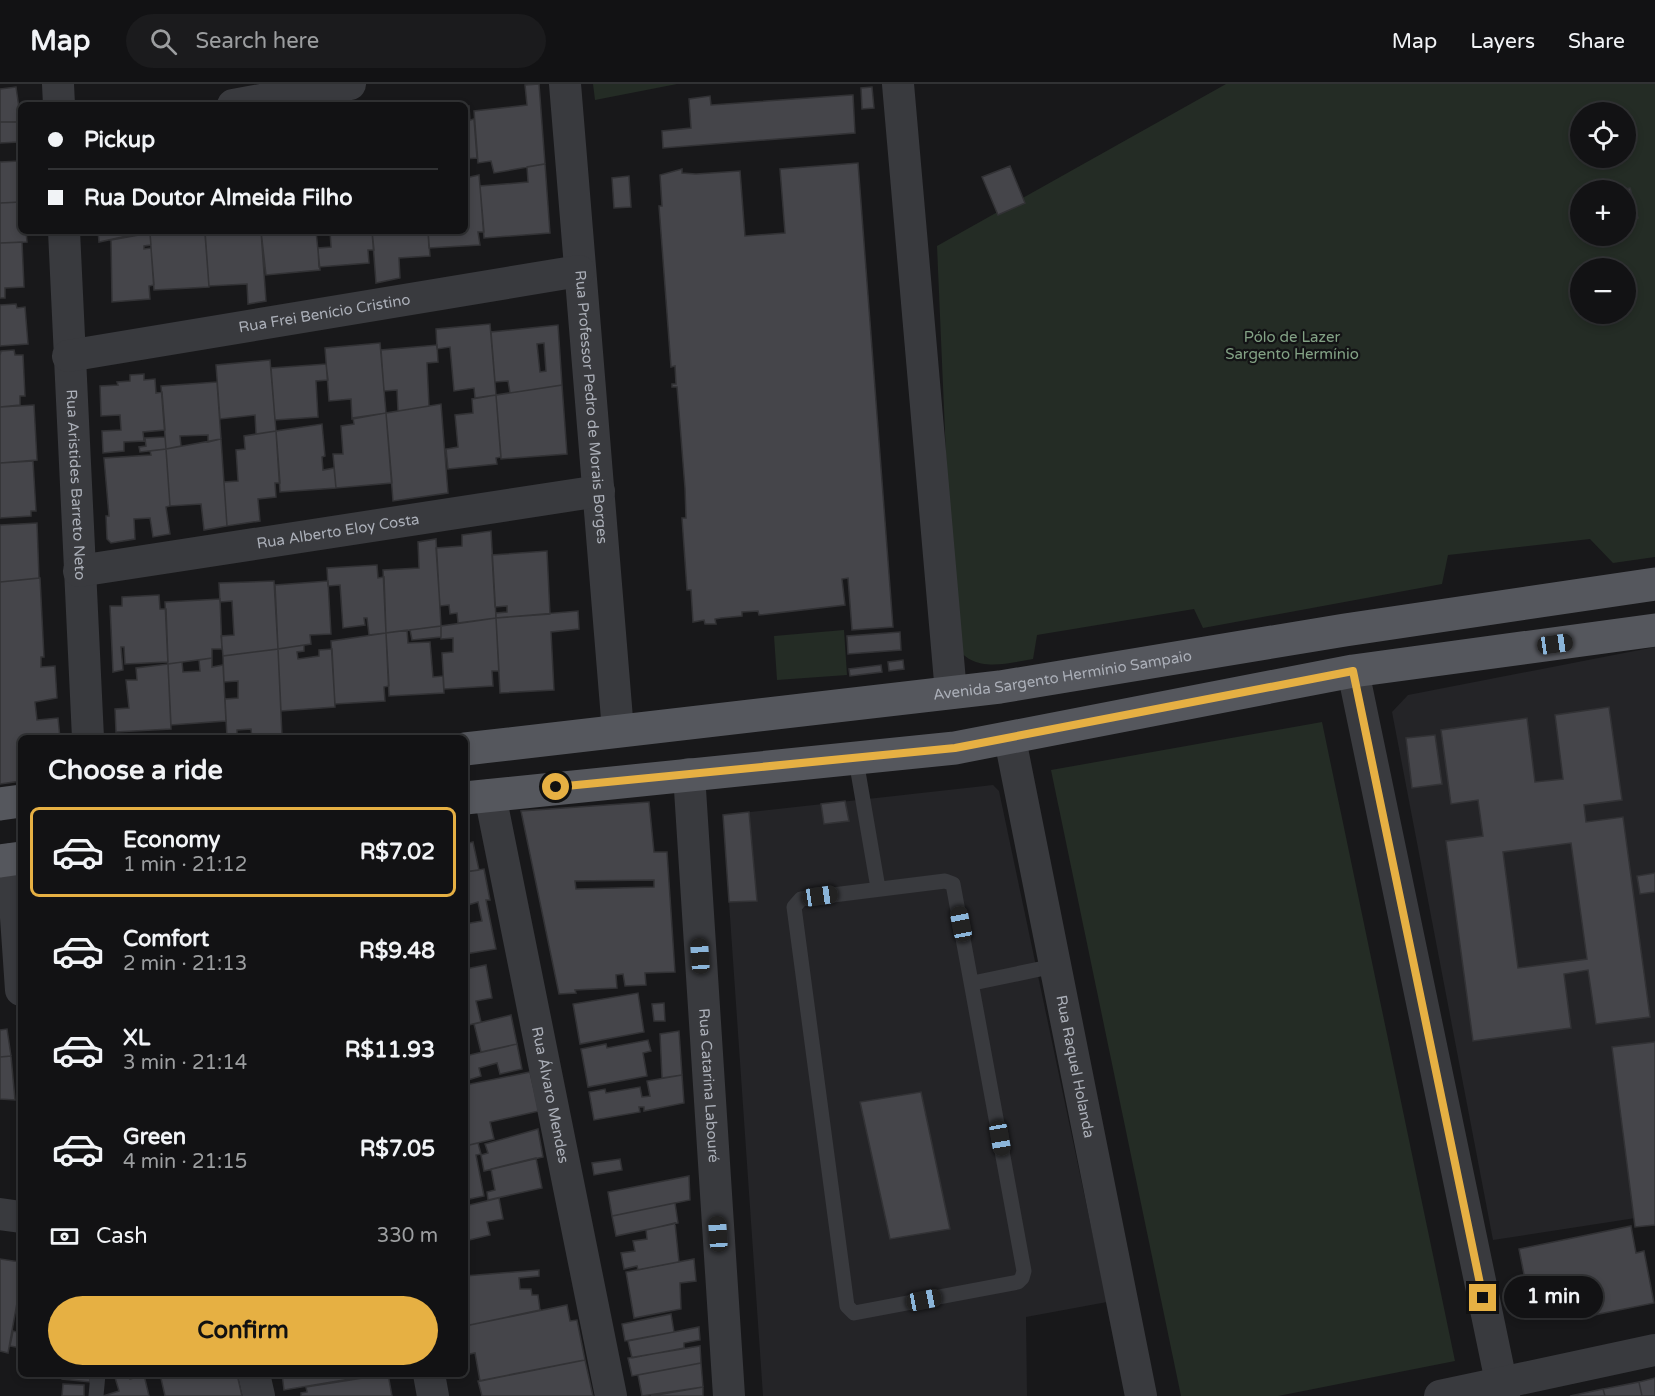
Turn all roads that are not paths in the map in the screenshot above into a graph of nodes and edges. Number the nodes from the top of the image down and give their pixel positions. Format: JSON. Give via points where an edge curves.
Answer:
{"nodes":[{"id":1,"x":58,"y":84,"type":"edge"},
{"id":2,"x":350,"y":84,"type":"edge"},
{"id":3,"x":565,"y":84,"type":"edge"},
{"id":4,"x":898,"y":84,"type":"edge"},
{"id":5,"x":60,"y":102,"type":"edge"},
{"id":6,"x":250,"y":102,"type":"edge"},
{"id":7,"x":64,"y":234,"type":"edge"},
{"id":8,"x":579,"y":271,"type":"junction"},
{"id":9,"x":68,"y":356,"type":"junction"},
{"id":10,"x":598,"y":491,"type":"junction"},
{"id":11,"x":79,"y":571,"type":"junction"},
{"id":12,"x":1655,"y":584,"type":"edge"},
{"id":13,"x":1655,"y":630,"type":"edge"},
{"id":14,"x":1353,"y":671,"type":"junction"},
{"id":15,"x":951,"y":693,"type":"junction"},
{"id":16,"x":618,"y":731,"type":"junction"},
{"id":17,"x":88,"y":735,"type":"edge"},
{"id":18,"x":1010,"y":739,"type":"junction"},
{"id":19,"x":468,"y":749,"type":"edge"},
{"id":20,"x":856,"y":760,"type":"junction"},
{"id":21,"x":688,"y":774,"type":"junction"},
{"id":22,"x":477,"y":796,"type":"edge"},
{"id":23,"x":18,"y":801,"type":"edge"},
{"id":24,"x":0,"y":804,"type":"edge"},
{"id":25,"x":11,"y":859,"type":"edge"},
{"id":26,"x":878,"y":888,"type":"junction"},
{"id":27,"x":18,"y":951,"type":"edge"},
{"id":28,"x":1054,"y":966,"type":"junction"},
{"id":29,"x":973,"y":984,"type":"junction"},
{"id":30,"x":1655,"y":1350,"type":"edge"},
{"id":31,"x":98,"y":1377,"type":"edge"},
{"id":32,"x":255,"y":1377,"type":"edge"},
{"id":33,"x":430,"y":1377,"type":"edge"},
{"id":34,"x":1502,"y":1390,"type":"edge"},
{"id":35,"x":96,"y":1396,"type":"edge"},
{"id":36,"x":259,"y":1396,"type":"edge"},
{"id":37,"x":433,"y":1396,"type":"edge"},
{"id":38,"x":611,"y":1396,"type":"edge"},
{"id":39,"x":729,"y":1396,"type":"edge"},
{"id":40,"x":1141,"y":1396,"type":"edge"},
{"id":41,"x":1440,"y":1396,"type":"edge"}],
"edges":[{"from":1,"to":5,"type":"street"},
{"from":2,"to":6,"type":"street"},
{"from":3,"to":8,"type":"street","name":"Rua Professor Pedro de Morais Borges"},
{"from":4,"to":15,"type":"street"},
{"from":7,"to":9,"type":"street","name":"Rua Aristides Barreto Neto"},
{"from":8,"to":9,"type":"street","name":"Rua Frei Benício Cristino"},
{"from":8,"to":10,"type":"street","name":"Rua Professor Pedro de Morais Borges"},
{"from":9,"to":11,"type":"street","name":"Rua Aristides Barreto Neto"},
{"from":10,"to":11,"type":"street","name":"Rua Alberto Eloy Costa"},
{"from":10,"to":16,"type":"street","name":"Rua Professor Pedro de Morais Borges"},
{"from":11,"to":17,"type":"street","name":"Rua Aristides Barreto Neto"},
{"from":12,"to":15,"type":"main road","name":"Avenida Sargento Hermínio Sampaio"},
{"from":13,"to":14,"type":"main road"},
{"from":14,"to":18,"type":"main road"},
{"from":14,"to":34,"type":"street"},
{"from":15,"to":16,"type":"main road","name":"Avenida Sargento Hermínio Sampaio"},
{"from":16,"to":19,"type":"main road","name":"Avenida Sargento Hermínio Sampaio"},
{"from":18,"to":20,"type":"main road"},
{"from":18,"to":28,"type":"street","name":"Rua Raquel Holanda"},
{"from":20,"to":21,"type":"main road"},
{"from":20,"to":26,"type":"lane"},
{"from":21,"to":22,"type":"main road"},
{"from":21,"to":39,"type":"street","name":"Rua Catarina Labouré"},
{"from":22,"to":38,"type":"street","name":"Rua Álvaro Mendes"},
{"from":23,"to":24,"type":"main road"},
{"from":25,"to":27,"type":"street"},
{"from":26,"to":29,"type":"lane","via":[[945,881],[953,884]]},
{"from":26,"to":29,"type":"lane","via":[[801,899],[794,907],[847,1306],[854,1313],[1018,1282],[1022,1278],[1024,1271]]},
{"from":28,"to":29,"type":"lane"},
{"from":28,"to":40,"type":"street","name":"Rua Raquel Holanda"},
{"from":30,"to":34,"type":"street"},
{"from":31,"to":35,"type":"lane"},
{"from":32,"to":36,"type":"street"},
{"from":33,"to":37,"type":"street"},
{"from":34,"to":41,"type":"street"}]}
